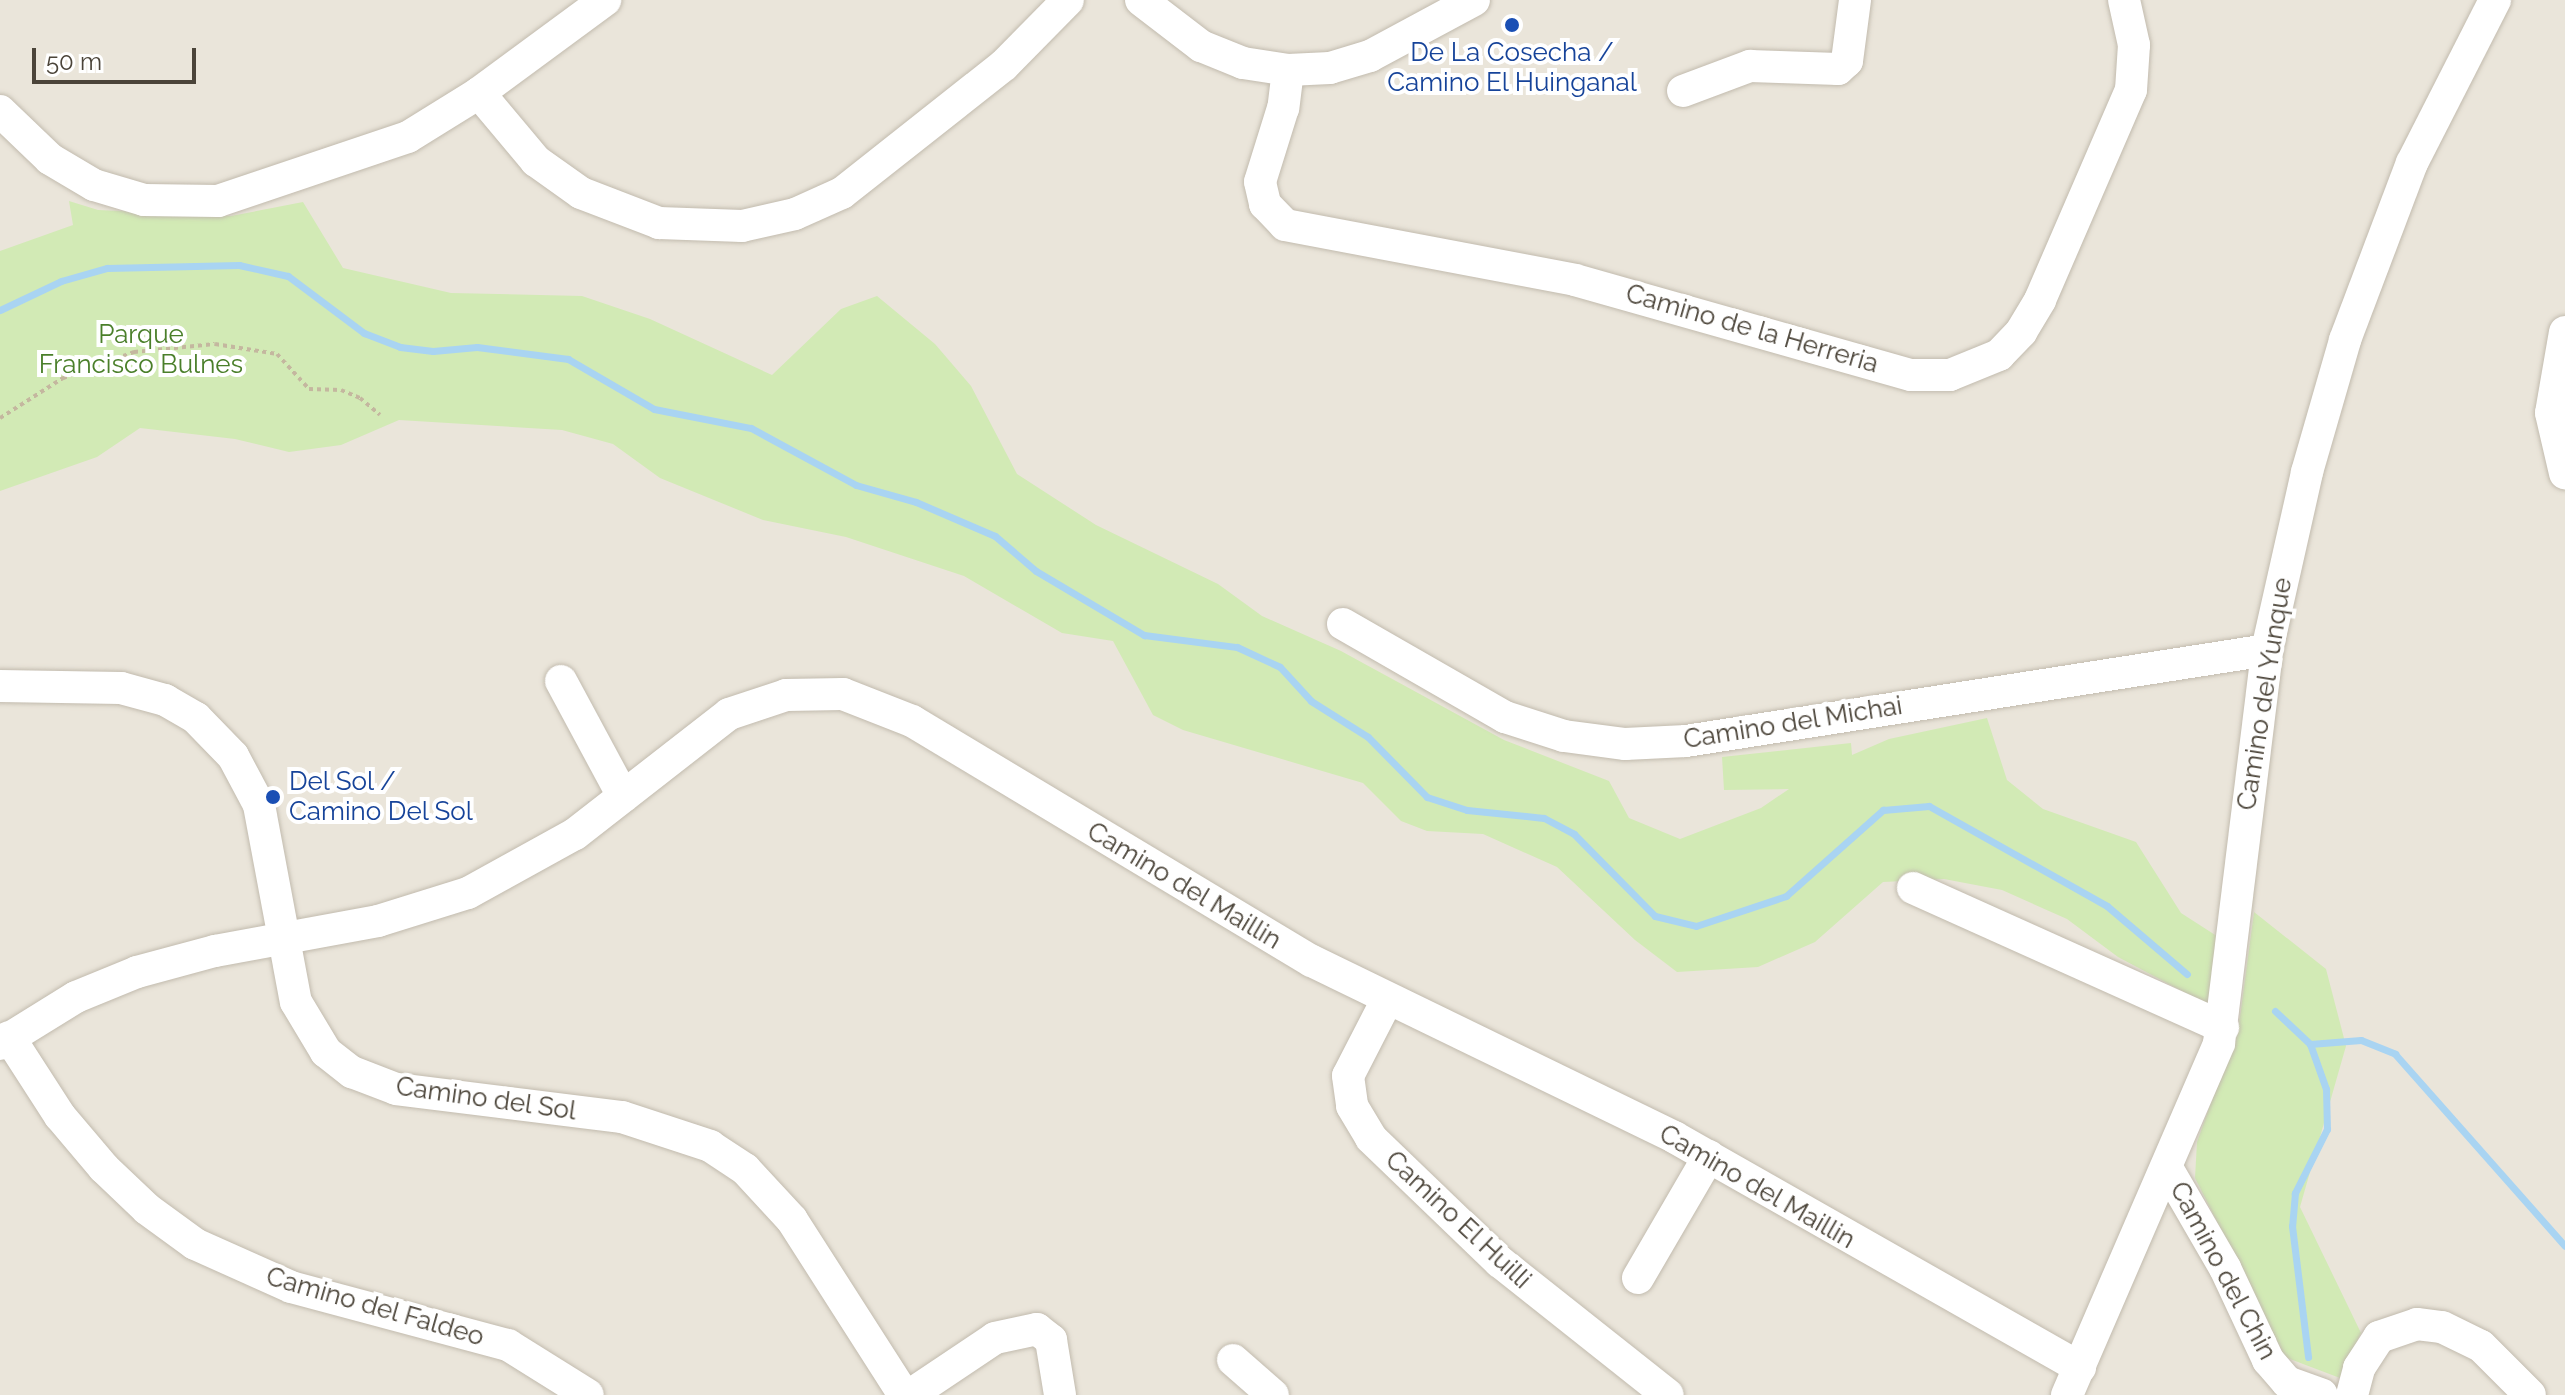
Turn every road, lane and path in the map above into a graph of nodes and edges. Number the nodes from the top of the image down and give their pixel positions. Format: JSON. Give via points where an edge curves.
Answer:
{"nodes":[{"id":1,"x":605,"y":0,"type":"edge"},
{"id":2,"x":1068,"y":0,"type":"edge"},
{"id":3,"x":1141,"y":0,"type":"edge"},
{"id":4,"x":1474,"y":0,"type":"edge"},
{"id":5,"x":1855,"y":0,"type":"edge"},
{"id":6,"x":2124,"y":0,"type":"edge"},
{"id":7,"x":2495,"y":0,"type":"edge"},
{"id":8,"x":1288,"y":70,"type":"junction"},
{"id":9,"x":1683,"y":91,"type":"dead end"},
{"id":10,"x":479,"y":93,"type":"junction"},
{"id":11,"x":0,"y":111,"type":"edge"},
{"id":12,"x":2565,"y":332,"type":"edge"},
{"id":13,"x":380,"y":415,"type":"dead end"},
{"id":14,"x":0,"y":418,"type":"edge"},
{"id":15,"x":2565,"y":473,"type":"edge"},
{"id":16,"x":1343,"y":624,"type":"dead end"},
{"id":17,"x":2267,"y":650,"type":"junction"},
{"id":18,"x":561,"y":681,"type":"dead end"},
{"id":19,"x":0,"y":686,"type":"edge"},
{"id":20,"x":623,"y":796,"type":"junction"},
{"id":21,"x":1913,"y":888,"type":"dead end"},
{"id":22,"x":284,"y":939,"type":"junction"},
{"id":23,"x":1387,"y":1000,"type":"junction"},
{"id":24,"x":2223,"y":1027,"type":"junction"},
{"id":25,"x":4,"y":1040,"type":"edge"},
{"id":26,"x":1709,"y":1156,"type":"junction"},
{"id":27,"x":2167,"y":1168,"type":"junction"},
{"id":28,"x":1638,"y":1278,"type":"dead end"},
{"id":29,"x":1233,"y":1360,"type":"dead end"},
{"id":30,"x":2074,"y":1381,"type":"edge"},
{"id":31,"x":589,"y":1395,"type":"edge"},
{"id":32,"x":615,"y":1395,"type":"edge"},
{"id":33,"x":904,"y":1395,"type":"edge"},
{"id":34,"x":910,"y":1395,"type":"edge"},
{"id":35,"x":1060,"y":1395,"type":"edge"},
{"id":36,"x":1273,"y":1395,"type":"edge"},
{"id":37,"x":1668,"y":1395,"type":"edge"},
{"id":38,"x":2322,"y":1395,"type":"edge"},
{"id":39,"x":2352,"y":1395,"type":"edge"},
{"id":40,"x":2530,"y":1395,"type":"edge"}],
"edges":[{"from":1,"to":10,"type":"street"},
{"from":2,"to":10,"type":"street","via":[[1004,65],[842,193],[795,214],[742,226],[659,223],[581,193],[536,161]]},
{"from":3,"to":8,"type":"street","via":[[1201,46],[1243,63]]},
{"from":4,"to":8,"type":"street","via":[[1370,56],[1330,68]]},
{"from":5,"to":9,"type":"street","via":[[1849,51],[1838,69],[1750,66]]},
{"from":6,"to":8,"type":"street","name":"Camino de la Herreria","via":[[2134,45],[2131,90],[2040,300],[2005,350],[1950,375],[1911,375],[1575,280],[1293,229],[1271,213],[1260,182],[1283,108]]},
{"from":7,"to":17,"type":"street","name":"Camino del Yunque","via":[[2412,163],[2364,283],[2307,472]]},
{"from":10,"to":11,"type":"street","via":[[408,137],[262,190],[195,203],[144,200],[94,185],[50,159]]},
{"from":12,"to":15,"type":"street","via":[[2551,413]]},
{"from":13,"to":14,"type":"path","via":[[341,390],[309,389],[277,354],[215,344],[134,352],[63,378]]},
{"from":16,"to":17,"type":"street","name":"Camino del Michai","via":[[1505,717],[1564,736],[1625,744],[1686,741]]},
{"from":17,"to":24,"type":"street","name":"Camino del Yunque"},
{"from":18,"to":20,"type":"street"},
{"from":19,"to":22,"type":"street","name":"Camino del Sol","via":[[144,692],[181,708],[210,729],[233,756],[259,805]]},
{"from":20,"to":22,"type":"street","name":"Camino del Maillin","via":[[550,851],[468,893],[378,921]]},
{"from":20,"to":23,"type":"street","name":"Camino del Maillin","via":[[694,736],[747,706],[806,692],[859,697],[912,721],[1240,922]]},
{"from":21,"to":24,"type":"street"},
{"from":22,"to":25,"type":"street","name":"Camino del Maillin","via":[[137,972],[76,997]]},
{"from":22,"to":33,"type":"street","name":"Camino del Sol","via":[[296,1002],[308,1029],[332,1058],[366,1079],[421,1094],[645,1121],[690,1136],[745,1169],[810,1242]]},
{"from":23,"to":26,"type":"street","name":"Camino del Maillin"},
{"from":23,"to":37,"type":"street","name":"Camino El Huilli","via":[[1348,1076],[1352,1106],[1371,1138],[1500,1262]]},
{"from":24,"to":27,"type":"street","name":"Camino del Yunque"},
{"from":25,"to":31,"type":"street","name":"Camino del Faldeo","via":[[104,1168],[195,1244],[291,1287],[508,1345]]},
{"from":26,"to":28,"type":"street"},
{"from":26,"to":30,"type":"street","name":"Camino del Maillin","via":[[1926,1285]]},
{"from":27,"to":30,"type":"street","name":"Camino del Yunque"},
{"from":27,"to":38,"type":"street","name":"Camino del Chin","via":[[2225,1268],[2268,1360],[2287,1382]]},
{"from":29,"to":36,"type":"street"},
{"from":31,"to":32,"type":"street","name":"Camino del Faldeo","via":[[602,1389]]},
{"from":34,"to":35,"type":"street","via":[[995,1338],[1037,1329],[1051,1340]]},
{"from":39,"to":40,"type":"street","via":[[2359,1368],[2379,1337],[2417,1324],[2442,1327],[2481,1346]]}]}
